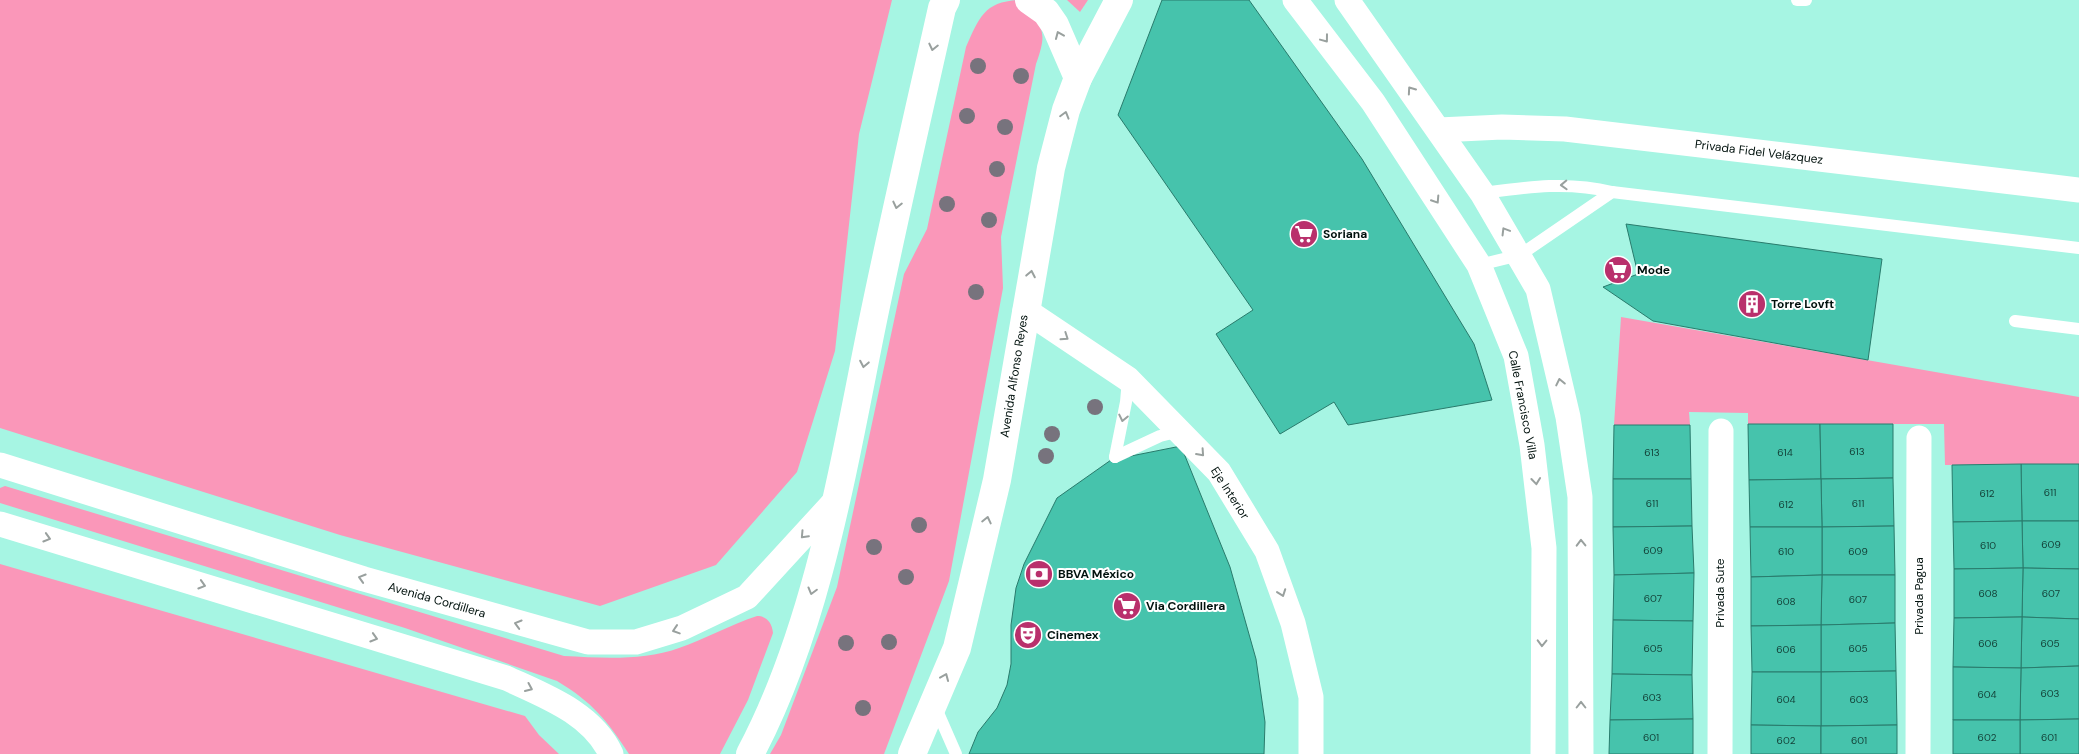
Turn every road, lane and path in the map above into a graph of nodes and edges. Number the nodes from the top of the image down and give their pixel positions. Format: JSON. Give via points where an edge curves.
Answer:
{"nodes":[{"id":1,"x":1029,"y":0,"type":"edge"},
{"id":2,"x":1119,"y":0,"type":"edge"},
{"id":3,"x":1295,"y":0,"type":"edge"},
{"id":4,"x":1347,"y":0,"type":"edge"},
{"id":5,"x":1796,"y":0,"type":"edge"},
{"id":6,"x":1806,"y":0,"type":"edge"},
{"id":7,"x":950,"y":3,"type":"edge"},
{"id":8,"x":1078,"y":78,"type":"junction"},
{"id":9,"x":1439,"y":130,"type":"junction"},
{"id":10,"x":2079,"y":190,"type":"edge"},
{"id":11,"x":1612,"y":192,"type":"junction"},
{"id":12,"x":1482,"y":193,"type":"junction"},
{"id":13,"x":2079,"y":248,"type":"edge"},
{"id":14,"x":1520,"y":255,"type":"junction"},
{"id":15,"x":1479,"y":265,"type":"junction"},
{"id":16,"x":1025,"y":310,"type":"junction"},
{"id":17,"x":2015,"y":321,"type":"dead end"},
{"id":18,"x":2079,"y":329,"type":"edge"},
{"id":19,"x":1552,"y":348,"type":"junction"},
{"id":20,"x":1516,"y":356,"type":"junction"},
{"id":21,"x":1128,"y":379,"type":"junction"},
{"id":22,"x":1181,"y":431,"type":"junction"},
{"id":23,"x":1721,"y":431,"type":"dead end"},
{"id":24,"x":1919,"y":438,"type":"dead end"},
{"id":25,"x":0,"y":464,"type":"edge"},
{"id":26,"x":837,"y":499,"type":"junction"},
{"id":27,"x":0,"y":524,"type":"edge"},
{"id":28,"x":934,"y":702,"type":"junction"},
{"id":29,"x":611,"y":754,"type":"edge"},
{"id":30,"x":750,"y":754,"type":"edge"},
{"id":31,"x":912,"y":754,"type":"edge"},
{"id":32,"x":956,"y":754,"type":"edge"},
{"id":33,"x":1311,"y":754,"type":"edge"},
{"id":34,"x":1542,"y":754,"type":"edge"},
{"id":35,"x":1581,"y":754,"type":"edge"},
{"id":36,"x":1720,"y":754,"type":"edge"},
{"id":37,"x":1918,"y":754,"type":"edge"}],
"edges":[{"from":8,"to":1,"type":"main road","one_way":true,"via":[[1055,25],[1046,12]]},
{"from":2,"to":8,"type":"main road","name":"Avenida Alfonso Reyes"},
{"from":3,"to":15,"type":"street","name":"Calle Francisco Villa","one_way":true,"via":[[1373,102]]},
{"from":9,"to":4,"type":"street","one_way":true},
{"from":5,"to":6,"type":"lane"},
{"from":7,"to":26,"type":"main road","one_way":true,"via":[[884,265]]},
{"from":16,"to":8,"type":"main road","name":"Avenida Alfonso Reyes","one_way":true,"via":[[1051,168]]},
{"from":9,"to":10,"type":"street","name":"Privada Fidel Velázquez","via":[[1565,129]]},
{"from":9,"to":12,"type":"street"},
{"from":11,"to":12,"type":"lane","one_way":true,"via":[[1568,185]]},
{"from":11,"to":13,"type":"lane"},
{"from":11,"to":14,"type":"lane"},
{"from":14,"to":12,"type":"street","one_way":true},
{"from":14,"to":15,"type":"lane"},
{"from":14,"to":19,"type":"street","via":[[1538,289]]},
{"from":15,"to":20,"type":"street","name":"Calle Francisco Villa"},
{"from":16,"to":21,"type":"street","name":"Eje Interior","one_way":true},
{"from":28,"to":16,"type":"main road","name":"Avenida Alfonso Reyes","one_way":true,"via":[[957,648],[995,489]]},
{"from":17,"to":18,"type":"lane"},
{"from":19,"to":20,"type":"street"},
{"from":35,"to":19,"type":"street","one_way":true,"via":[[1580,497],[1568,417]]},
{"from":20,"to":34,"type":"street","name":"Calle Francisco Villa","one_way":true,"via":[[1532,445],[1544,548]]},
{"from":21,"to":22,"type":"street","name":"Eje Interior"},
{"from":21,"to":22,"type":"lane","one_way":true,"via":[[1115,457],[1150,440]]},
{"from":22,"to":33,"type":"street","name":"Eje Interior","one_way":true,"via":[[1219,472],[1267,551],[1293,623],[1311,697]]},
{"from":23,"to":36,"type":"street","name":"Privada Sute"},
{"from":24,"to":37,"type":"street","name":"Privada Pagua"},
{"from":26,"to":25,"type":"street","name":"Avenida Cordillera","one_way":true,"via":[[747,597],[682,628],[636,642],[588,642],[364,579]]},
{"from":26,"to":30,"type":"main road","one_way":true,"via":[[797,643]]},
{"from":27,"to":29,"type":"street","one_way":true,"via":[[506,678],[578,714],[606,743]]},
{"from":28,"to":31,"type":"main road","name":"Avenida Alfonso Reyes"},
{"from":28,"to":32,"type":"lane"}]}
